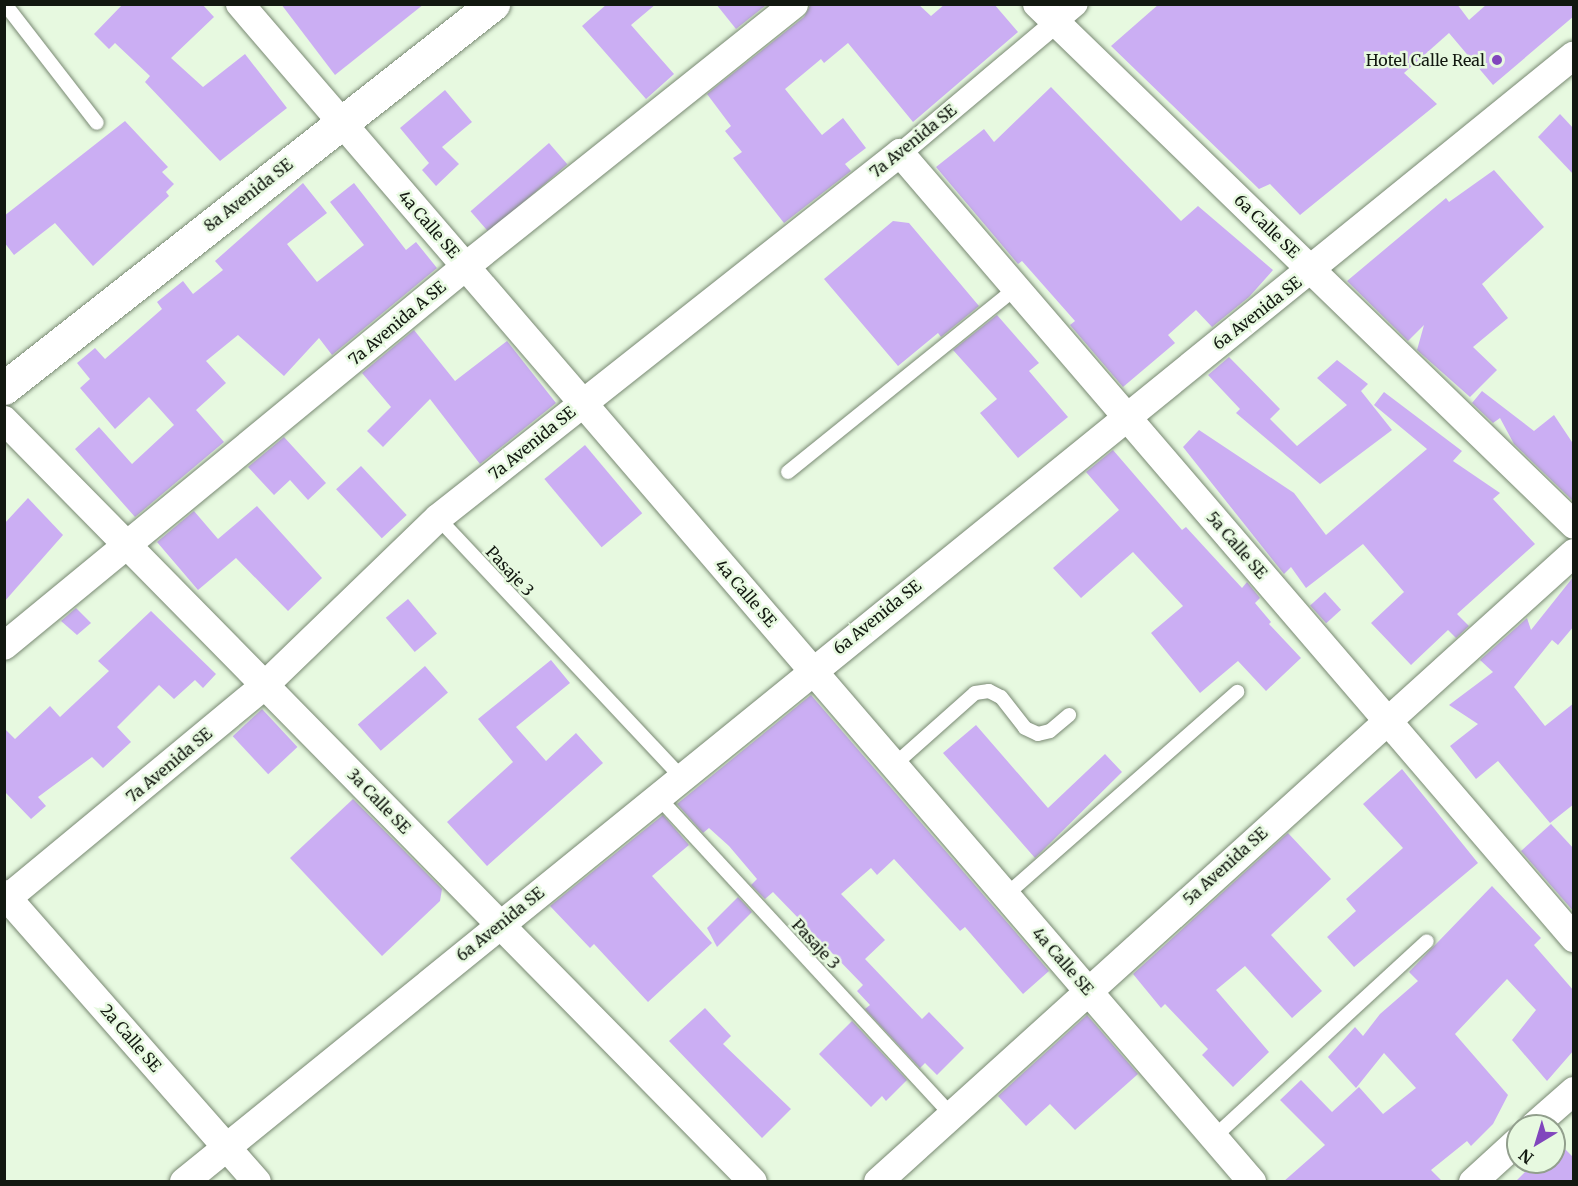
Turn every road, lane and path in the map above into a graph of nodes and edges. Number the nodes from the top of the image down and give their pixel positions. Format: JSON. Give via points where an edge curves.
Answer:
{"nodes":[{"id":1,"x":4,"y":4,"type":"edge"},
{"id":2,"x":240,"y":4,"type":"edge"},
{"id":3,"x":494,"y":4,"type":"edge"},
{"id":4,"x":794,"y":4,"type":"edge"},
{"id":5,"x":1056,"y":10,"type":"edge"},
{"id":6,"x":1574,"y":55,"type":"edge"},
{"id":7,"x":341,"y":122,"type":"junction"},
{"id":8,"x":97,"y":123,"type":"dead end"},
{"id":9,"x":900,"y":153,"type":"junction"},
{"id":10,"x":465,"y":267,"type":"junction"},
{"id":11,"x":1312,"y":270,"type":"junction"},
{"id":12,"x":1016,"y":288,"type":"junction"},
{"id":13,"x":4,"y":388,"type":"edge"},
{"id":14,"x":582,"y":402,"type":"junction"},
{"id":15,"x":1125,"y":415,"type":"junction"},
{"id":16,"x":4,"y":420,"type":"edge"},
{"id":17,"x":788,"y":472,"type":"dead end"},
{"id":18,"x":438,"y":518,"type":"junction"},
{"id":19,"x":1574,"y":525,"type":"edge"},
{"id":20,"x":127,"y":545,"type":"junction"},
{"id":21,"x":1574,"y":553,"type":"edge"},
{"id":22,"x":4,"y":646,"type":"edge"},
{"id":23,"x":812,"y":670,"type":"junction"},
{"id":24,"x":265,"y":685,"type":"junction"},
{"id":25,"x":1237,"y":692,"type":"dead end"},
{"id":26,"x":1070,"y":715,"type":"dead end"},
{"id":27,"x":1386,"y":720,"type":"junction"},
{"id":28,"x":894,"y":765,"type":"junction"},
{"id":29,"x":681,"y":777,"type":"junction"},
{"id":30,"x":657,"y":796,"type":"junction"},
{"id":31,"x":1006,"y":895,"type":"junction"},
{"id":32,"x":6,"y":898,"type":"edge"},
{"id":33,"x":499,"y":925,"type":"junction"},
{"id":34,"x":1574,"y":938,"type":"edge"},
{"id":35,"x":1427,"y":941,"type":"dead end"},
{"id":36,"x":1088,"y":991,"type":"junction"},
{"id":37,"x":1574,"y":1090,"type":"edge"},
{"id":38,"x":1547,"y":1114,"type":"edge"},
{"id":39,"x":951,"y":1115,"type":"junction"},
{"id":40,"x":1214,"y":1137,"type":"junction"},
{"id":41,"x":226,"y":1147,"type":"junction"},
{"id":42,"x":1506,"y":1152,"type":"edge"},
{"id":43,"x":184,"y":1182,"type":"edge"},
{"id":44,"x":257,"y":1182,"type":"edge"},
{"id":45,"x":753,"y":1182,"type":"edge"},
{"id":46,"x":878,"y":1182,"type":"edge"},
{"id":47,"x":1252,"y":1182,"type":"edge"},
{"id":48,"x":1473,"y":1182,"type":"edge"}],
"edges":[{"from":1,"to":8,"type":"lane"},
{"from":2,"to":7,"type":"street","name":"4a Calle SE"},
{"from":3,"to":7,"type":"street","name":"8a Avenida SE"},
{"from":4,"to":10,"type":"street","name":"7a Avenida A SE"},
{"from":5,"to":9,"type":"street","name":"7a Avenida SE"},
{"from":5,"to":11,"type":"street","name":"6a Calle SE"},
{"from":6,"to":11,"type":"street","name":"6a Avenida SE"},
{"from":7,"to":10,"type":"street","name":"4a Calle SE"},
{"from":7,"to":13,"type":"street","name":"8a Avenida SE"},
{"from":9,"to":12,"type":"street","name":"5a Calle SE"},
{"from":9,"to":14,"type":"street","name":"7a Avenida SE"},
{"from":10,"to":14,"type":"street","name":"4a Calle SE"},
{"from":10,"to":20,"type":"street","name":"7a Avenida A SE"},
{"from":11,"to":15,"type":"street","name":"6a Avenida SE"},
{"from":11,"to":19,"type":"street","name":"6a Calle SE"},
{"from":12,"to":15,"type":"street","name":"5a Calle SE"},
{"from":12,"to":17,"type":"lane"},
{"from":14,"to":18,"type":"street","name":"7a Avenida SE"},
{"from":14,"to":23,"type":"street","name":"4a Calle SE"},
{"from":15,"to":23,"type":"street","name":"6a Avenida SE"},
{"from":15,"to":27,"type":"street","name":"5a Calle SE"},
{"from":16,"to":20,"type":"street","name":"3a Calle SE"},
{"from":18,"to":24,"type":"street","name":"7a Avenida SE"},
{"from":18,"to":29,"type":"lane","name":"Pasaje 3"},
{"from":20,"to":22,"type":"street","name":"7a Avenida A SE"},
{"from":20,"to":24,"type":"street","name":"3a Calle SE"},
{"from":21,"to":27,"type":"street","name":"5a Avenida SE"},
{"from":23,"to":28,"type":"street","name":"4a Calle SE"},
{"from":23,"to":29,"type":"street","name":"6a Avenida SE"},
{"from":24,"to":32,"type":"street","name":"7a Avenida SE"},
{"from":24,"to":33,"type":"street","name":"3a Calle SE"},
{"from":25,"to":31,"type":"lane"},
{"from":26,"to":28,"type":"lane","via":[[1050,731],[1038,734],[1025,728],[1001,697],[989,691],[975,693]]},
{"from":27,"to":34,"type":"street","name":"5a Calle SE"},
{"from":27,"to":36,"type":"street","name":"5a Avenida SE"},
{"from":28,"to":31,"type":"street","name":"4a Calle SE"},
{"from":29,"to":30,"type":"street","name":"6a Avenida SE"},
{"from":30,"to":33,"type":"street","name":"6a Avenida SE"},
{"from":30,"to":39,"type":"lane","name":"Pasaje 3"},
{"from":31,"to":36,"type":"street","name":"4a Calle SE"},
{"from":32,"to":41,"type":"street","name":"2a Calle SE"},
{"from":33,"to":41,"type":"street","name":"6a Avenida SE"},
{"from":33,"to":45,"type":"street","name":"3a Calle SE"},
{"from":35,"to":40,"type":"lane"},
{"from":36,"to":39,"type":"street","name":"5a Avenida SE"},
{"from":36,"to":40,"type":"street","name":"4a Calle SE"},
{"from":37,"to":38,"type":"street"},
{"from":39,"to":46,"type":"street","name":"5a Avenida SE"},
{"from":40,"to":47,"type":"street","name":"4a Calle SE"},
{"from":41,"to":43,"type":"street","name":"6a Avenida SE"},
{"from":41,"to":44,"type":"street","name":"2a Calle SE"},
{"from":42,"to":48,"type":"street"}]}
